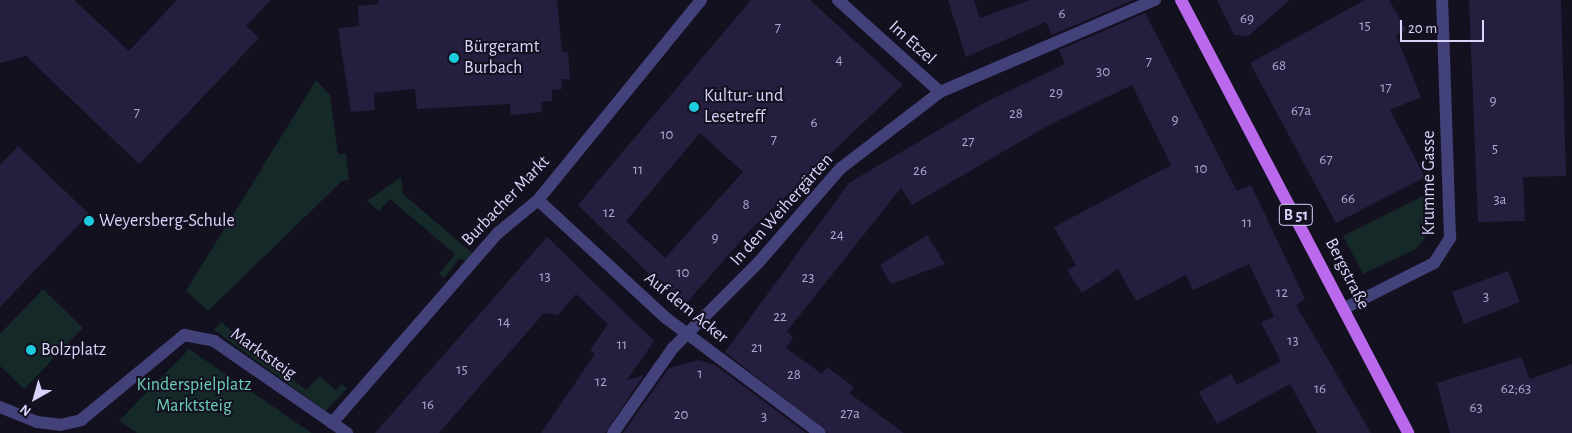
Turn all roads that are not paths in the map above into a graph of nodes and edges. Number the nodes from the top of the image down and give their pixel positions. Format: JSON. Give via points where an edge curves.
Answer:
{"nodes":[{"id":1,"x":701,"y":0,"type":"edge"},
{"id":2,"x":838,"y":0,"type":"edge"},
{"id":3,"x":1155,"y":0,"type":"edge"},
{"id":4,"x":1180,"y":0,"type":"edge"},
{"id":5,"x":1442,"y":0,"type":"edge"},
{"id":6,"x":940,"y":92,"type":"junction"},
{"id":7,"x":538,"y":200,"type":"junction"},
{"id":8,"x":1345,"y":308,"type":"junction"},
{"id":9,"x":687,"y":334,"type":"junction"},
{"id":10,"x":0,"y":407,"type":"edge"},
{"id":11,"x":332,"y":423,"type":"junction"},
{"id":12,"x":347,"y":433,"type":"edge"},
{"id":13,"x":613,"y":433,"type":"edge"},
{"id":14,"x":820,"y":433,"type":"edge"},
{"id":15,"x":1408,"y":433,"type":"edge"}],
"edges":[{"from":1,"to":7,"type":"street","name":"Burbacher Markt"},
{"from":2,"to":6,"type":"street","name":"Im Etzel"},
{"from":3,"to":6,"type":"street","name":"In den Weihergärten"},
{"from":4,"to":8,"type":"main road","name":"Bergstraße","number":"B 51"},
{"from":5,"to":8,"type":"street","name":"Krumme Gasse","via":[[1450,238],[1434,263]]},
{"from":6,"to":9,"type":"street","name":"In den Weihergärten","via":[[841,168],[758,263]]},
{"from":7,"to":9,"type":"street","name":"Auf dem Acker"},
{"from":7,"to":11,"type":"street","name":"Burbacher Markt","via":[[498,233]]},
{"from":8,"to":15,"type":"main road","name":"Bergstraße","number":"B 51"},
{"from":9,"to":13,"type":"street","name":"In den Weihergärten"},
{"from":9,"to":14,"type":"street","name":"Auf dem Acker"},
{"from":10,"to":11,"type":"street","name":"Marktsteig","via":[[37,422],[60,425],[99,408],[184,335],[214,341]]},
{"from":11,"to":12,"type":"street","name":"Marktsteig"}]}
